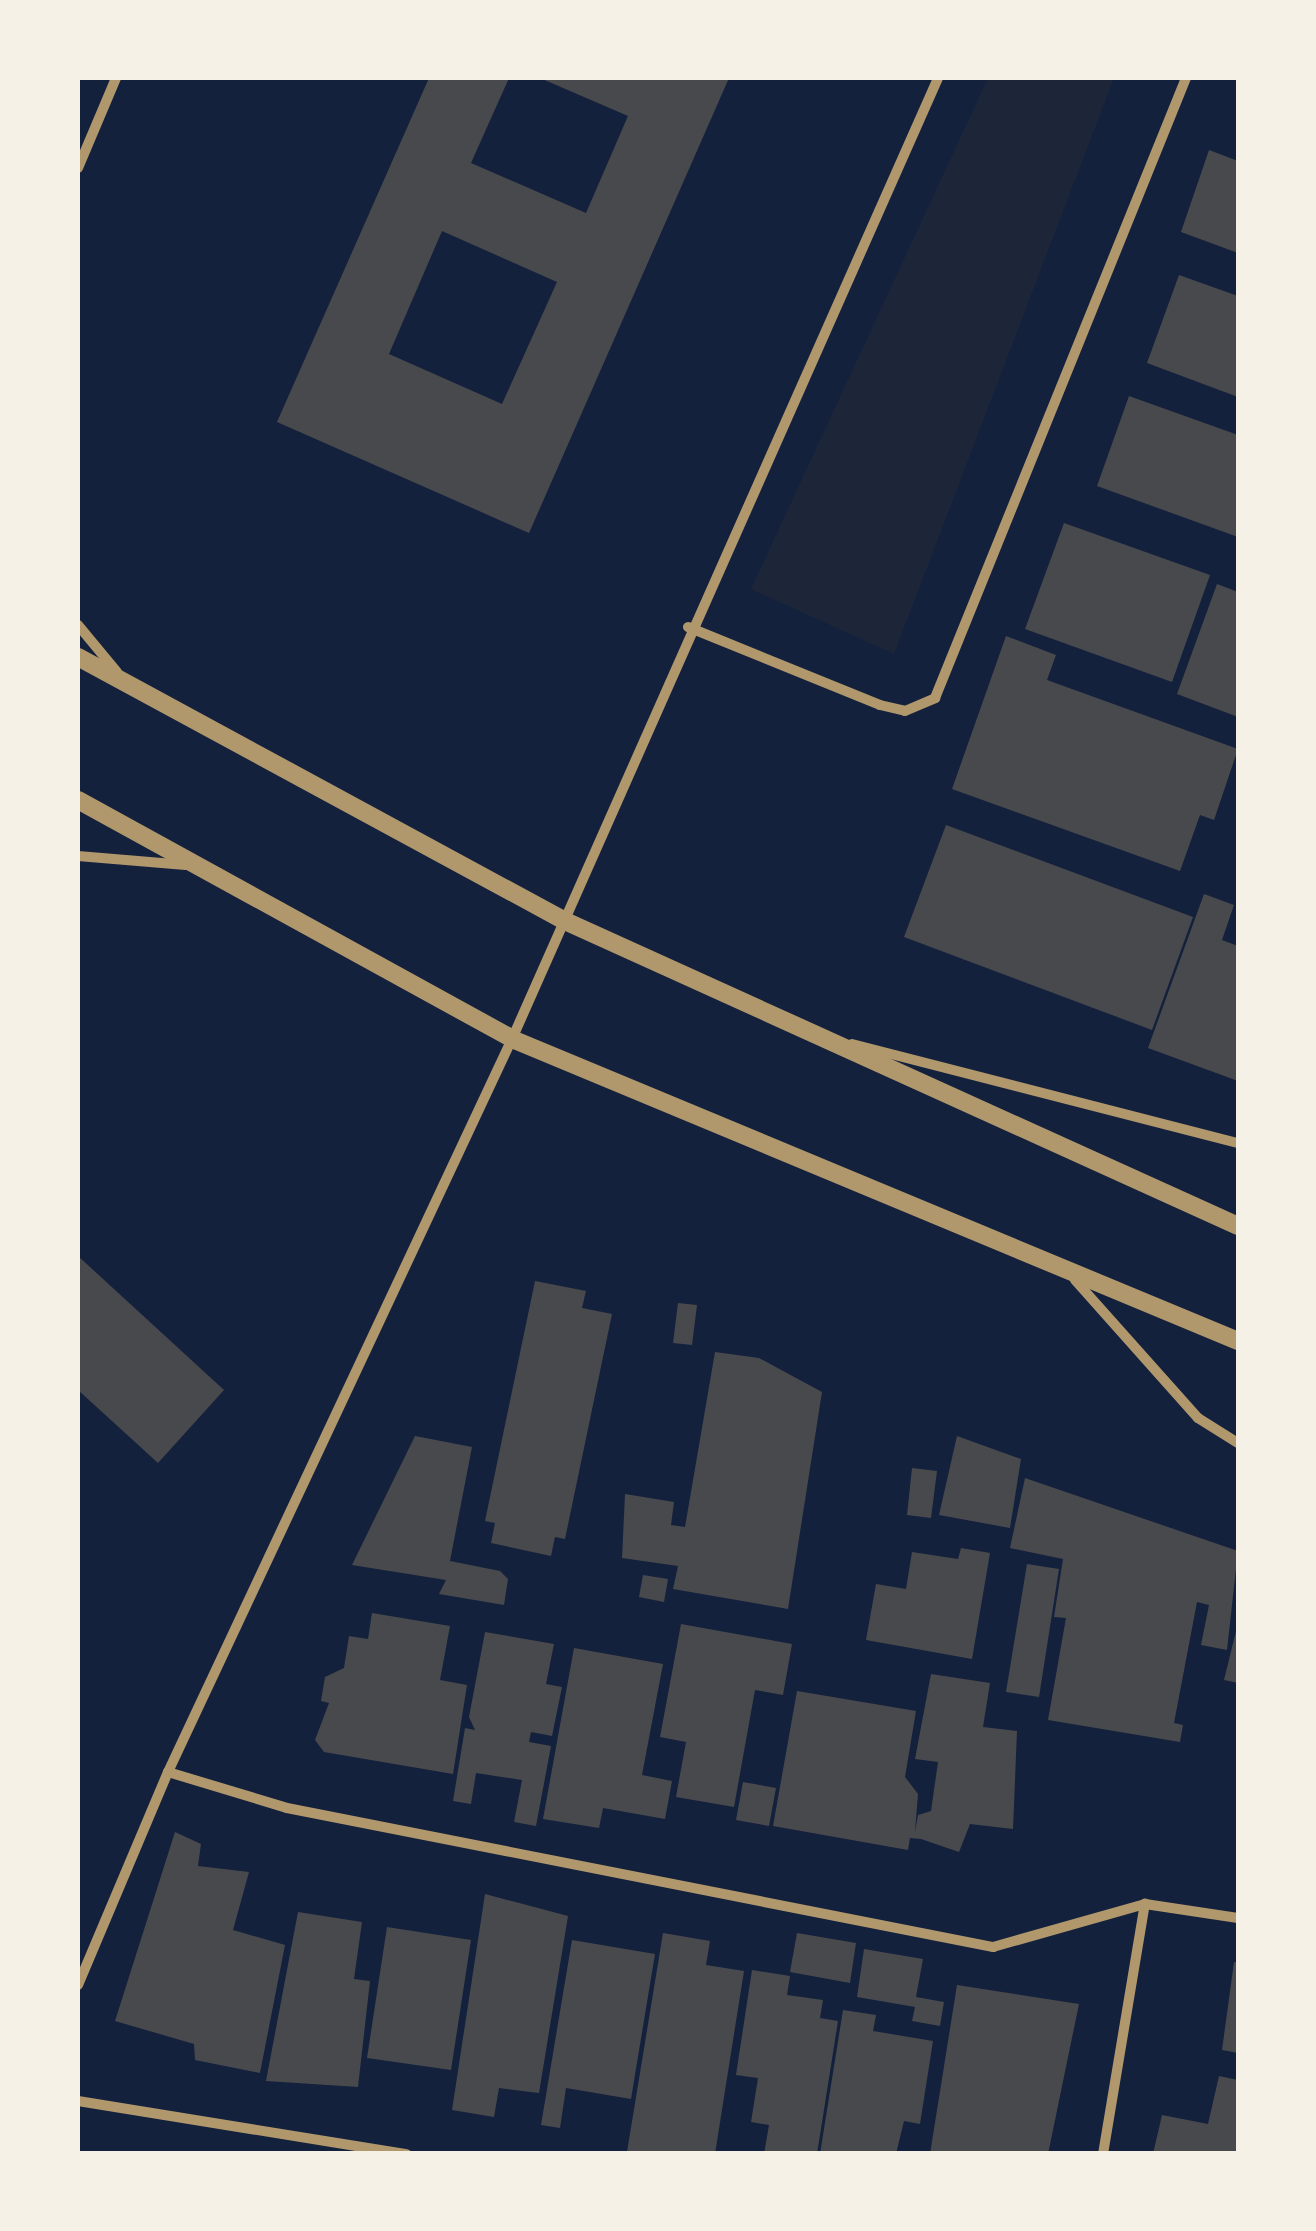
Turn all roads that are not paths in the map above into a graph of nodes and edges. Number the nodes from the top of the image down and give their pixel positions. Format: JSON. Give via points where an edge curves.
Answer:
{"nodes":[{"id":1,"x":116,"y":78,"type":"edge"},
{"id":2,"x":938,"y":78,"type":"edge"},
{"id":3,"x":1186,"y":78,"type":"edge"},
{"id":4,"x":78,"y":168,"type":"edge"},
{"id":5,"x":78,"y":625,"type":"edge"},
{"id":6,"x":688,"y":627,"type":"junction"},
{"id":7,"x":78,"y":656,"type":"edge"},
{"id":8,"x":127,"y":684,"type":"junction"},
{"id":9,"x":78,"y":800,"type":"edge"},
{"id":10,"x":78,"y":856,"type":"edge"},
{"id":11,"x":201,"y":866,"type":"junction"},
{"id":12,"x":565,"y":921,"type":"junction"},
{"id":13,"x":791,"y":1030,"type":"junction"},
{"id":14,"x":512,"y":1040,"type":"junction"},
{"id":15,"x":1238,"y":1143,"type":"edge"},
{"id":16,"x":1238,"y":1226,"type":"edge"},
{"id":17,"x":1075,"y":1280,"type":"junction"},
{"id":18,"x":1238,"y":1341,"type":"edge"},
{"id":19,"x":1238,"y":1443,"type":"edge"},
{"id":20,"x":168,"y":1772,"type":"junction"},
{"id":21,"x":1145,"y":1904,"type":"junction"},
{"id":22,"x":1238,"y":1918,"type":"edge"},
{"id":23,"x":78,"y":1985,"type":"edge"},
{"id":24,"x":78,"y":2101,"type":"edge"},
{"id":25,"x":407,"y":2154,"type":"edge"},
{"id":26,"x":1103,"y":2154,"type":"edge"}],
"edges":[{"from":1,"to":4,"type":"street"},
{"from":2,"to":6,"type":"street"},
{"from":3,"to":6,"type":"street","via":[[936,698],[906,710],[880,705]]},
{"from":5,"to":8,"type":"street"},
{"from":6,"to":12,"type":"street"},
{"from":7,"to":8,"type":"street"},
{"from":8,"to":12,"type":"street"},
{"from":9,"to":11,"type":"street"},
{"from":10,"to":11,"type":"street"},
{"from":11,"to":14,"type":"street"},
{"from":12,"to":13,"type":"street"},
{"from":12,"to":14,"type":"street"},
{"from":13,"to":15,"type":"street"},
{"from":13,"to":16,"type":"street"},
{"from":14,"to":17,"type":"street"},
{"from":14,"to":20,"type":"street"},
{"from":17,"to":18,"type":"street"},
{"from":17,"to":19,"type":"street","via":[[1198,1418]]},
{"from":20,"to":21,"type":"street","via":[[287,1808],[993,1947]]},
{"from":20,"to":23,"type":"street"},
{"from":21,"to":22,"type":"street"},
{"from":21,"to":26,"type":"street"},
{"from":24,"to":25,"type":"street"}]}
